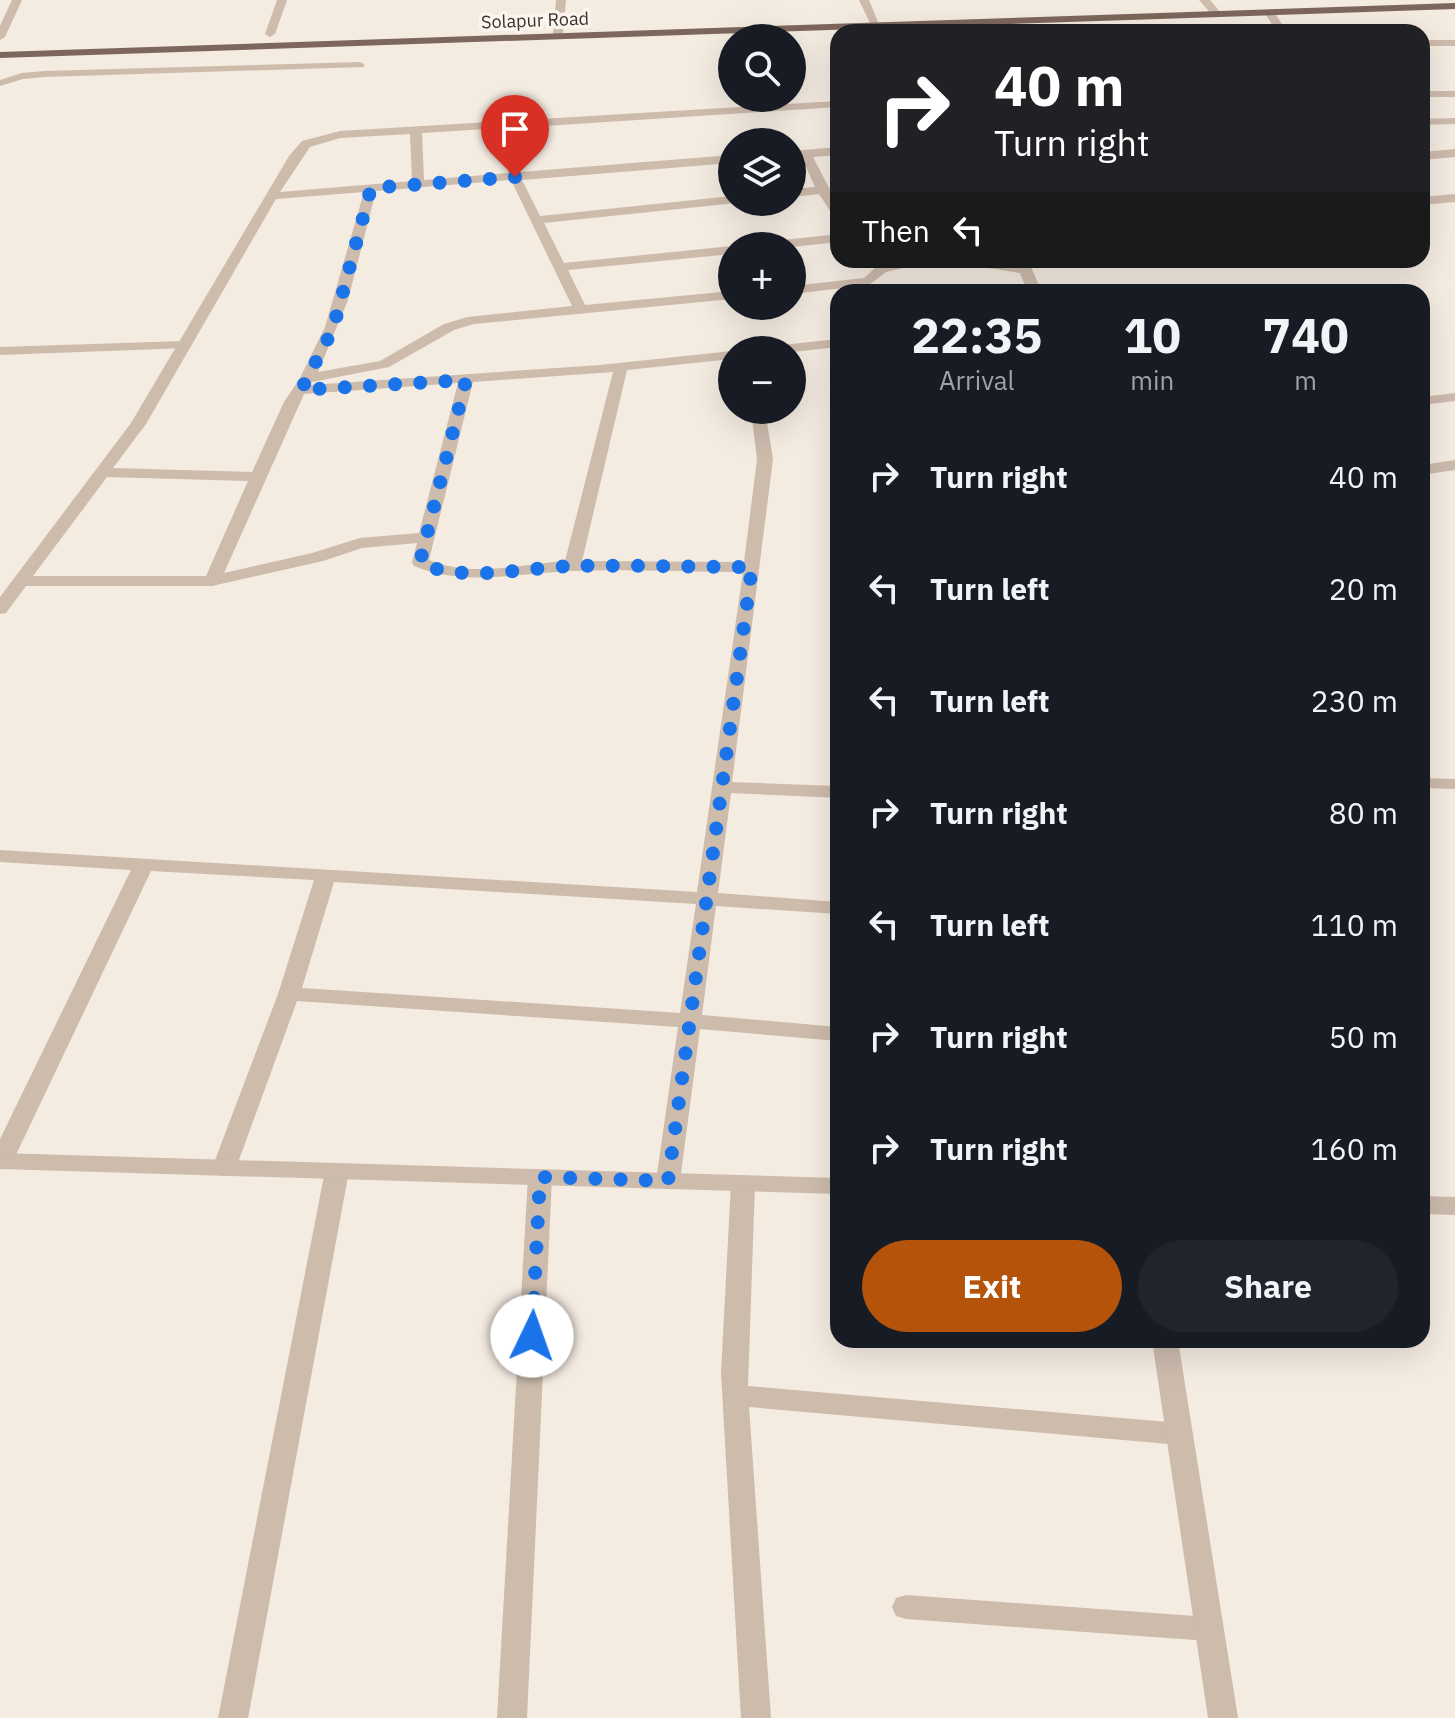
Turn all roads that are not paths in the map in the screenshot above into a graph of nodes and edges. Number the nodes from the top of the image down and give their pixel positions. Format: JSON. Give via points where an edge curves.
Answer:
{"nodes":[{"id":1,"x":282,"y":0,"type":"edge"},
{"id":2,"x":561,"y":0,"type":"edge"},
{"id":3,"x":864,"y":0,"type":"edge"},
{"id":4,"x":1342,"y":0,"type":"edge"},
{"id":5,"x":16,"y":2,"type":"edge"},
{"id":6,"x":1206,"y":2,"type":"edge"},
{"id":7,"x":0,"y":4,"type":"edge"},
{"id":8,"x":1455,"y":6,"type":"edge"},
{"id":9,"x":1269,"y":12,"type":"junction"},
{"id":10,"x":1217,"y":14,"type":"junction"},
{"id":11,"x":877,"y":24,"type":"edge"},
{"id":12,"x":1277,"y":24,"type":"edge"},
{"id":13,"x":830,"y":25,"type":"edge"},
{"id":14,"x":558,"y":30,"type":"junction"},
{"id":15,"x":270,"y":34,"type":"junction"},
{"id":16,"x":0,"y":37,"type":"edge"},
{"id":17,"x":1430,"y":43,"type":"edge"},
{"id":18,"x":1455,"y":43,"type":"edge"},
{"id":19,"x":0,"y":44,"type":"edge"},
{"id":20,"x":0,"y":55,"type":"edge"},
{"id":21,"x":360,"y":65,"type":"dead end"},
{"id":22,"x":0,"y":83,"type":"edge"},
{"id":23,"x":1430,"y":94,"type":"edge"},
{"id":24,"x":1455,"y":94,"type":"edge"},
{"id":25,"x":830,"y":104,"type":"edge"},
{"id":26,"x":1455,"y":121,"type":"edge"},
{"id":27,"x":1430,"y":122,"type":"edge"},
{"id":28,"x":508,"y":124,"type":"junction"},
{"id":29,"x":416,"y":131,"type":"junction"},
{"id":30,"x":830,"y":152,"type":"edge"},
{"id":31,"x":1455,"y":153,"type":"edge"},
{"id":32,"x":806,"y":154,"type":"joint"},
{"id":33,"x":1430,"y":155,"type":"edge"},
{"id":34,"x":718,"y":160,"type":"edge"},
{"id":35,"x":515,"y":177,"type":"junction"},
{"id":36,"x":418,"y":184,"type":"junction"},
{"id":37,"x":371,"y":188,"type":"junction"},
{"id":38,"x":822,"y":190,"type":"junction"},
{"id":39,"x":806,"y":192,"type":"edge"},
{"id":40,"x":272,"y":196,"type":"junction"},
{"id":41,"x":1455,"y":198,"type":"edge"},
{"id":42,"x":1430,"y":200,"type":"edge"},
{"id":43,"x":718,"y":201,"type":"edge"},
{"id":44,"x":830,"y":202,"type":"edge"},
{"id":45,"x":535,"y":220,"type":"junction"},
{"id":46,"x":830,"y":239,"type":"edge"},
{"id":47,"x":806,"y":242,"type":"edge"},
{"id":48,"x":718,"y":251,"type":"edge"},
{"id":49,"x":561,"y":267,"type":"junction"},
{"id":50,"x":886,"y":268,"type":"edge"},
{"id":51,"x":850,"y":284,"type":"edge"},
{"id":52,"x":830,"y":286,"type":"edge"},
{"id":53,"x":806,"y":289,"type":"edge"},
{"id":54,"x":718,"y":296,"type":"edge"},
{"id":55,"x":581,"y":310,"type":"junction"},
{"id":56,"x":830,"y":344,"type":"edge"},
{"id":57,"x":184,"y":345,"type":"junction"},
{"id":58,"x":806,"y":346,"type":"edge"},
{"id":59,"x":0,"y":351,"type":"edge"},
{"id":60,"x":718,"y":357,"type":"edge"},
{"id":61,"x":621,"y":367,"type":"junction"},
{"id":62,"x":466,"y":380,"type":"junction"},
{"id":63,"x":305,"y":384,"type":"junction"},
{"id":64,"x":1455,"y":397,"type":"edge"},
{"id":65,"x":1430,"y":400,"type":"edge"},
{"id":66,"x":760,"y":424,"type":"edge"},
{"id":67,"x":1455,"y":465,"type":"edge"},
{"id":68,"x":1430,"y":469,"type":"edge"},
{"id":69,"x":101,"y":472,"type":"junction"},
{"id":70,"x":258,"y":477,"type":"junction"},
{"id":71,"x":427,"y":537,"type":"junction"},
{"id":72,"x":572,"y":566,"type":"junction"},
{"id":73,"x":752,"y":567,"type":"junction"},
{"id":74,"x":19,"y":581,"type":"junction"},
{"id":75,"x":212,"y":581,"type":"junction"},
{"id":76,"x":0,"y":609,"type":"edge"},
{"id":77,"x":1430,"y":783,"type":"edge"},
{"id":78,"x":1455,"y":784,"type":"edge"},
{"id":79,"x":724,"y":787,"type":"junction"},
{"id":80,"x":830,"y":792,"type":"edge"},
{"id":81,"x":0,"y":856,"type":"edge"},
{"id":82,"x":143,"y":866,"type":"junction"},
{"id":83,"x":326,"y":874,"type":"junction"},
{"id":84,"x":708,"y":898,"type":"junction"},
{"id":85,"x":830,"y":907,"type":"edge"},
{"id":86,"x":289,"y":994,"type":"junction"},
{"id":87,"x":692,"y":1022,"type":"junction"},
{"id":88,"x":830,"y":1033,"type":"edge"},
{"id":89,"x":0,"y":1161,"type":"edge"},
{"id":90,"x":224,"y":1168,"type":"junction"},
{"id":91,"x":337,"y":1171,"type":"junction"},
{"id":92,"x":540,"y":1177,"type":"junction"},
{"id":93,"x":668,"y":1181,"type":"junction"},
{"id":94,"x":743,"y":1183,"type":"junction"},
{"id":95,"x":830,"y":1186,"type":"edge"},
{"id":96,"x":1430,"y":1205,"type":"edge"},
{"id":97,"x":1455,"y":1206,"type":"edge"},
{"id":98,"x":1166,"y":1348,"type":"edge"},
{"id":99,"x":735,"y":1395,"type":"junction"},
{"id":100,"x":1180,"y":1434,"type":"junction"},
{"id":101,"x":906,"y":1607,"type":"dead end"},
{"id":102,"x":1209,"y":1629,"type":"junction"},
{"id":103,"x":233,"y":1718,"type":"edge"},
{"id":104,"x":512,"y":1718,"type":"edge"},
{"id":105,"x":756,"y":1718,"type":"edge"},
{"id":106,"x":1223,"y":1718,"type":"edge"}],
"edges":[{"from":1,"to":15,"type":"street"},
{"from":2,"to":14,"type":"street"},
{"from":3,"to":11,"type":"street"},
{"from":4,"to":6,"type":"main road","name":"Solapur Road"},
{"from":5,"to":7,"type":"street"},
{"from":5,"to":16,"type":"street"},
{"from":6,"to":10,"type":"street"},
{"from":6,"to":11,"type":"main road","name":"Solapur Road"},
{"from":8,"to":9,"type":"main road","name":"Solapur Road"},
{"from":9,"to":10,"type":"main road","name":"Solapur Road"},
{"from":9,"to":12,"type":"street"},
{"from":10,"to":11,"type":"main road","name":"Solapur Road"},
{"from":13,"to":14,"type":"main road","name":"Solapur Road"},
{"from":14,"to":15,"type":"main road","name":"Solapur Road"},
{"from":14,"to":20,"type":"main road","name":"Solapur Road"},
{"from":15,"to":19,"type":"main road","name":"Solapur Road"},
{"from":17,"to":18,"type":"street"},
{"from":21,"to":22,"type":"lane","via":[[44,74]]},
{"from":23,"to":24,"type":"street"},
{"from":25,"to":28,"type":"street"},
{"from":26,"to":27,"type":"street"},
{"from":28,"to":29,"type":"street"},
{"from":28,"to":35,"type":"street"},
{"from":29,"to":36,"type":"street"},
{"from":29,"to":40,"type":"street","via":[[340,135],[306,144]]},
{"from":30,"to":32,"type":"street"},
{"from":31,"to":33,"type":"street"},
{"from":32,"to":38,"type":"street"},
{"from":34,"to":35,"type":"street"},
{"from":35,"to":36,"type":"street"},
{"from":35,"to":45,"type":"street"},
{"from":36,"to":37,"type":"street"},
{"from":37,"to":40,"type":"street"},
{"from":37,"to":63,"type":"street","via":[[333,329]]},
{"from":38,"to":39,"type":"street"},
{"from":38,"to":44,"type":"street"},
{"from":40,"to":57,"type":"street"},
{"from":41,"to":42,"type":"street"},
{"from":43,"to":45,"type":"street"},
{"from":45,"to":49,"type":"street"},
{"from":46,"to":47,"type":"street"},
{"from":48,"to":49,"type":"street"},
{"from":49,"to":55,"type":"street"},
{"from":50,"to":51,"type":"street","via":[[869,281]]},
{"from":52,"to":53,"type":"street"},
{"from":54,"to":55,"type":"street"},
{"from":55,"to":63,"type":"street","via":[[473,320],[449,327],[384,364]]},
{"from":56,"to":58,"type":"street"},
{"from":57,"to":59,"type":"lane"},
{"from":57,"to":69,"type":"street","via":[[138,424]]},
{"from":60,"to":61,"type":"street"},
{"from":61,"to":62,"type":"street"},
{"from":61,"to":72,"type":"street"},
{"from":62,"to":63,"type":"street"},
{"from":62,"to":71,"type":"street"},
{"from":63,"to":70,"type":"street","via":[[291,402]]},
{"from":64,"to":65,"type":"street"},
{"from":66,"to":73,"type":"street","via":[[765,459]]},
{"from":67,"to":68,"type":"street"},
{"from":69,"to":70,"type":"street"},
{"from":69,"to":74,"type":"street"},
{"from":70,"to":75,"type":"street"},
{"from":71,"to":72,"type":"street","via":[[420,562],[446,571]]},
{"from":71,"to":75,"type":"street","via":[[360,543]]},
{"from":72,"to":73,"type":"street"},
{"from":73,"to":79,"type":"street"},
{"from":74,"to":75,"type":"street"},
{"from":74,"to":76,"type":"street"},
{"from":77,"to":78,"type":"lane"},
{"from":79,"to":80,"type":"street"},
{"from":79,"to":84,"type":"street"},
{"from":81,"to":82,"type":"street"},
{"from":82,"to":83,"type":"street"},
{"from":82,"to":89,"type":"street"},
{"from":83,"to":84,"type":"street"},
{"from":83,"to":86,"type":"street"},
{"from":84,"to":85,"type":"street"},
{"from":84,"to":87,"type":"street"},
{"from":86,"to":87,"type":"street"},
{"from":86,"to":90,"type":"street"},
{"from":87,"to":88,"type":"street"},
{"from":87,"to":93,"type":"street"},
{"from":89,"to":90,"type":"street"},
{"from":90,"to":91,"type":"street"},
{"from":91,"to":92,"type":"street"},
{"from":91,"to":103,"type":"street"},
{"from":92,"to":93,"type":"street"},
{"from":92,"to":104,"type":"street"},
{"from":93,"to":94,"type":"street"},
{"from":94,"to":95,"type":"street"},
{"from":94,"to":99,"type":"street"},
{"from":96,"to":97,"type":"street"},
{"from":98,"to":100,"type":"street"},
{"from":99,"to":100,"type":"street"},
{"from":99,"to":105,"type":"street"},
{"from":100,"to":102,"type":"street"},
{"from":101,"to":102,"type":"street"},
{"from":102,"to":106,"type":"street"}]}
